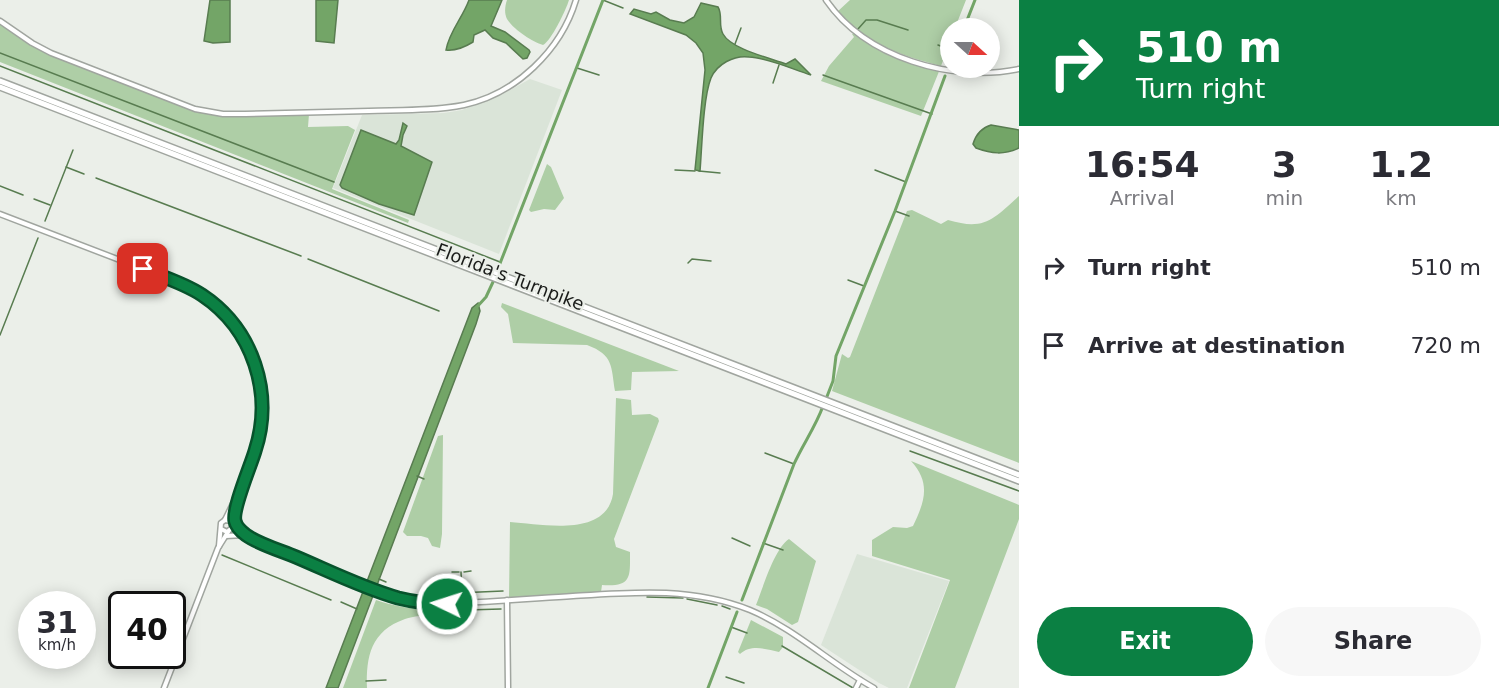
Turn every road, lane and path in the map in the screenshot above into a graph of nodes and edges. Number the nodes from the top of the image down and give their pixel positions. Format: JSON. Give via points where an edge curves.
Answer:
{"nodes":[{"id":1,"x":576,"y":0,"type":"edge"},
{"id":2,"x":826,"y":0,"type":"edge"},
{"id":3,"x":0,"y":21,"type":"edge"},
{"id":4,"x":1019,"y":69,"type":"edge"},
{"id":5,"x":0,"y":81,"type":"edge"},
{"id":6,"x":0,"y":87,"type":"edge"},
{"id":7,"x":0,"y":214,"type":"edge"},
{"id":8,"x":811,"y":397,"type":"junction"},
{"id":9,"x":836,"y":407,"type":"junction"},
{"id":10,"x":1019,"y":475,"type":"edge"},
{"id":11,"x":245,"y":479,"type":"junction"},
{"id":12,"x":1019,"y":481,"type":"edge"},
{"id":13,"x":234,"y":514,"type":"junction"},
{"id":14,"x":225,"y":520,"type":"junction"},
{"id":15,"x":232,"y":523,"type":"junction"},
{"id":16,"x":221,"y":529,"type":"junction"},
{"id":17,"x":228,"y":533,"type":"junction"},
{"id":18,"x":245,"y":535,"type":"junction"},
{"id":19,"x":218,"y":548,"type":"junction"},
{"id":20,"x":507,"y":600,"type":"junction"},
{"id":21,"x":860,"y":680,"type":"junction"},
{"id":22,"x":164,"y":688,"type":"edge"},
{"id":23,"x":508,"y":688,"type":"edge"},
{"id":24,"x":856,"y":688,"type":"edge"},
{"id":25,"x":874,"y":688,"type":"edge"}],
"edges":[{"from":1,"to":3,"type":"street","via":[[547,53],[499,93],[464,105],[380,111],[223,114],[195,109],[51,53]]},
{"from":2,"to":4,"type":"street","via":[[859,35],[900,57],[971,73]]},
{"from":5,"to":8,"type":"highway","name":"Florida's Turnpike"},
{"from":6,"to":8,"type":"highway","name":"Florida's Turnpike"},
{"from":7,"to":11,"type":"street","via":[[184,285],[212,302],[231,321],[253,357],[262,397],[259,439]]},
{"from":8,"to":9,"type":"highway","name":"Florida's Turnpike"},
{"from":9,"to":10,"type":"highway","name":"Florida's Turnpike"},
{"from":9,"to":12,"type":"highway","name":"Florida's Turnpike"},
{"from":11,"to":13,"type":"street"},
{"from":11,"to":14,"type":"street"},
{"from":13,"to":15,"type":"street"},
{"from":13,"to":18,"type":"street"},
{"from":14,"to":15,"type":"street"},
{"from":14,"to":16,"type":"street"},
{"from":15,"to":17,"type":"street"},
{"from":15,"to":18,"type":"street"},
{"from":16,"to":17,"type":"street"},
{"from":16,"to":19,"type":"street"},
{"from":17,"to":18,"type":"street"},
{"from":17,"to":19,"type":"street"},
{"from":18,"to":20,"type":"street","via":[[400,598],[432,604]]},
{"from":19,"to":22,"type":"street"},
{"from":20,"to":21,"type":"street","via":[[649,591],[716,599],[772,621]]},
{"from":20,"to":23,"type":"street"},
{"from":21,"to":24,"type":"street"},
{"from":21,"to":25,"type":"street"}]}
